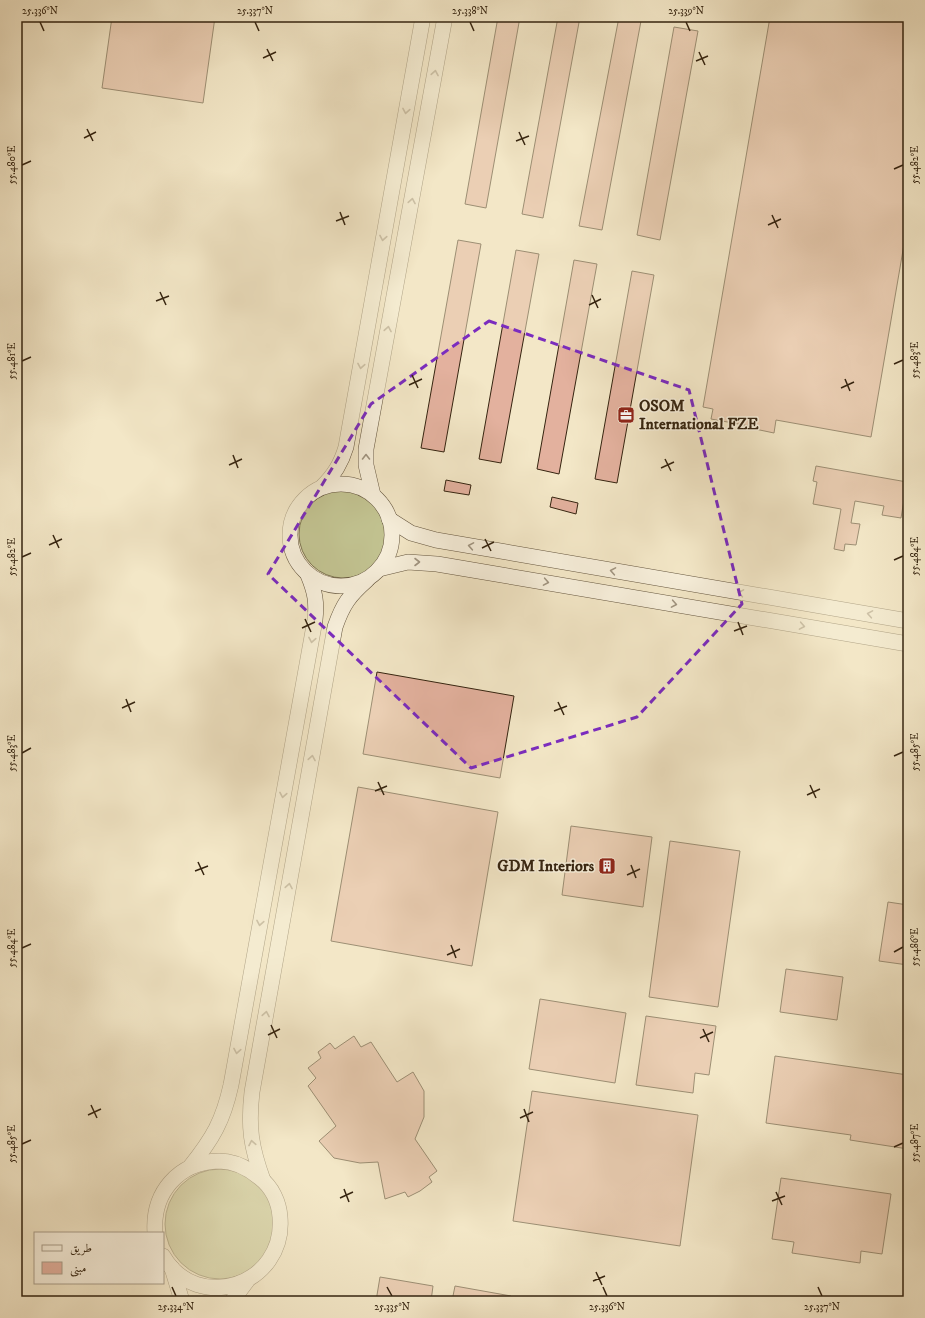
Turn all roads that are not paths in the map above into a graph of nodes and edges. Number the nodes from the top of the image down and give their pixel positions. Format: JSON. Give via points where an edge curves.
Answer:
{"nodes":[{"id":1,"x":423,"y":17,"type":"edge"},
{"id":2,"x":445,"y":17,"type":"edge"},
{"id":3,"x":322,"y":487,"type":"junction"},
{"id":4,"x":373,"y":495,"type":"junction"},
{"id":5,"x":389,"y":519,"type":"junction"},
{"id":6,"x":379,"y":569,"type":"junction"},
{"id":7,"x":308,"y":575,"type":"junction"},
{"id":8,"x":366,"y":580,"type":"junction"},
{"id":9,"x":908,"y":621,"type":"edge"},
{"id":10,"x":908,"y":644,"type":"edge"},
{"id":11,"x":190,"y":1167,"type":"junction"},
{"id":12,"x":263,"y":1180,"type":"junction"},
{"id":13,"x":155,"y":1232,"type":"edge"},
{"id":14,"x":164,"y":1257,"type":"edge"},
{"id":15,"x":172,"y":1268,"type":"junction"},
{"id":16,"x":248,"y":1280,"type":"junction"},
{"id":17,"x":182,"y":1301,"type":"edge"},
{"id":18,"x":232,"y":1301,"type":"edge"}],
"edges":[{"from":1,"to":3,"type":"street","one_way":true,"via":[[346,447],[333,476]]},
{"from":4,"to":2,"type":"street","one_way":true,"via":[[368,480],[366,449]]},
{"from":3,"to":4,"type":"street","via":[[349,484]]},
{"from":3,"to":7,"type":"street","via":[[299,505],[292,518],[290,545],[295,558]]},
{"from":4,"to":5,"type":"street","via":[[383,506]]},
{"from":5,"to":6,"type":"street","via":[[392,532],[391,546]]},
{"from":9,"to":5,"type":"street","one_way":true,"via":[[436,540],[411,534]]},
{"from":6,"to":8,"type":"street"},
{"from":6,"to":10,"type":"street","one_way":true,"via":[[408,562],[437,564]]},
{"from":7,"to":8,"type":"street","via":[[321,583],[337,586],[352,585]]},
{"from":7,"to":11,"type":"street","one_way":true,"via":[[317,605],[315,620],[231,1085],[217,1129]]},
{"from":12,"to":8,"type":"street","one_way":true,"via":[[250,1137],[249,1114],[252,1092],[335,627],[352,593]]},
{"from":11,"to":12,"type":"street","via":[[205,1162],[221,1161],[250,1170]]},
{"from":11,"to":13,"type":"street","via":[[172,1180],[163,1192],[157,1206]]},
{"from":12,"to":16,"type":"street","via":[[279,1211],[279,1240],[265,1266]]},
{"from":14,"to":15,"type":"street"},
{"from":15,"to":16,"type":"street","via":[[200,1285],[216,1288]]},
{"from":15,"to":17,"type":"street"},
{"from":16,"to":18,"type":"street"}]}
